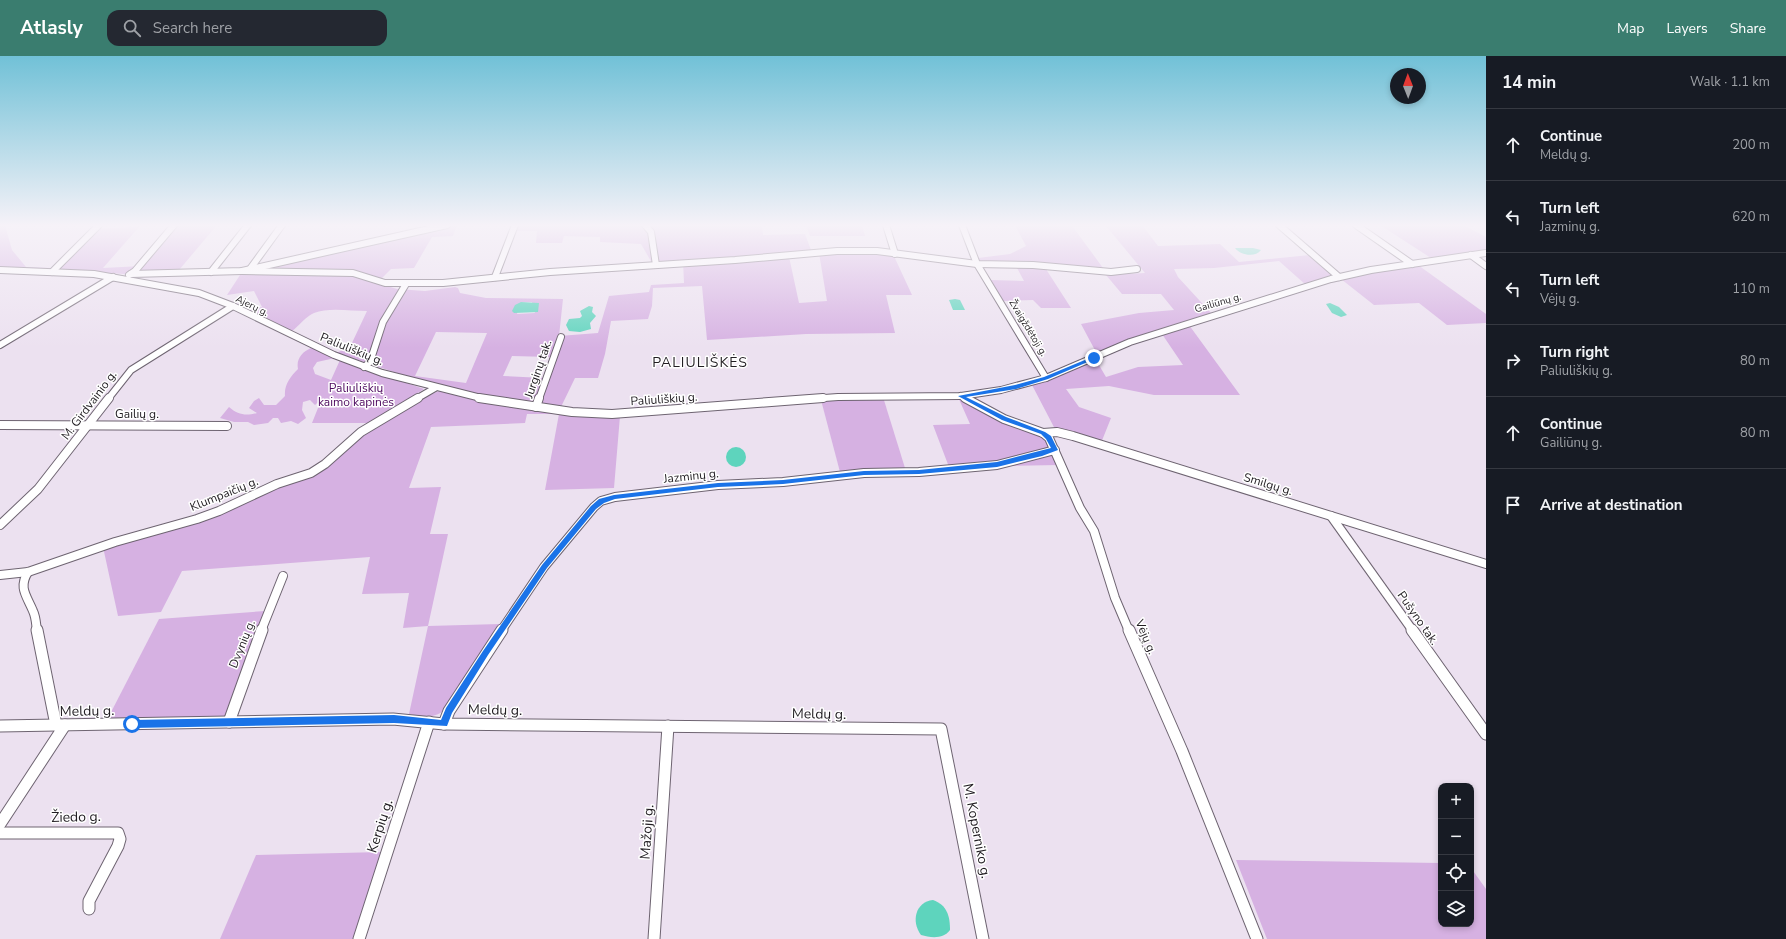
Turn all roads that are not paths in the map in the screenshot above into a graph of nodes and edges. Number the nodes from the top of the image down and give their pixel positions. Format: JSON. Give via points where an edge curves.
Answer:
{"nodes":[{"id":1,"x":58,"y":266,"type":"edge"},
{"id":2,"x":138,"y":266,"type":"edge"},
{"id":3,"x":216,"y":266,"type":"edge"},
{"id":4,"x":253,"y":266,"type":"edge"},
{"id":5,"x":267,"y":266,"type":"edge"},
{"id":6,"x":499,"y":266,"type":"edge"},
{"id":7,"x":640,"y":266,"type":"edge"},
{"id":8,"x":978,"y":266,"type":"edge"},
{"id":9,"x":1037,"y":266,"type":"edge"},
{"id":10,"x":1327,"y":266,"type":"edge"},
{"id":11,"x":1400,"y":266,"type":"edge"},
{"id":12,"x":1137,"y":269,"type":"dead end"},
{"id":13,"x":0,"y":270,"type":"edge"},
{"id":14,"x":250,"y":270,"type":"junction"},
{"id":15,"x":242,"y":271,"type":"junction"},
{"id":16,"x":52,"y":272,"type":"junction"},
{"id":17,"x":211,"y":272,"type":"junction"},
{"id":18,"x":131,"y":274,"type":"junction"},
{"id":19,"x":113,"y":277,"type":"junction"},
{"id":20,"x":495,"y":277,"type":"junction"},
{"id":21,"x":1339,"y":277,"type":"junction"},
{"id":22,"x":123,"y":278,"type":"junction"},
{"id":23,"x":406,"y":284,"type":"junction"},
{"id":24,"x":233,"y":306,"type":"junction"},
{"id":25,"x":561,"y":338,"type":"dead end"},
{"id":26,"x":305,"y":342,"type":"joint"},
{"id":27,"x":0,"y":345,"type":"edge"},
{"id":28,"x":364,"y":367,"type":"junction"},
{"id":29,"x":1046,"y":378,"type":"junction"},
{"id":30,"x":1033,"y":382,"type":"joint"},
{"id":31,"x":435,"y":388,"type":"junction"},
{"id":32,"x":961,"y":396,"type":"junction"},
{"id":33,"x":536,"y":407,"type":"junction"},
{"id":34,"x":0,"y":425,"type":"edge"},
{"id":35,"x":89,"y":426,"type":"junction"},
{"id":36,"x":227,"y":426,"type":"dead end"},
{"id":37,"x":1043,"y":433,"type":"junction"},
{"id":38,"x":1055,"y":450,"type":"junction"},
{"id":39,"x":1331,"y":516,"type":"junction"},
{"id":40,"x":0,"y":524,"type":"edge"},
{"id":41,"x":1486,"y":564,"type":"edge"},
{"id":42,"x":28,"y":572,"type":"junction"},
{"id":43,"x":0,"y":575,"type":"edge"},
{"id":44,"x":283,"y":576,"type":"dead end"},
{"id":45,"x":229,"y":722,"type":"junction"},
{"id":46,"x":429,"y":722,"type":"junction"},
{"id":47,"x":444,"y":724,"type":"junction"},
{"id":48,"x":61,"y":725,"type":"junction"},
{"id":49,"x":0,"y":726,"type":"edge"},
{"id":50,"x":668,"y":726,"type":"junction"},
{"id":51,"x":942,"y":729,"type":"joint"},
{"id":52,"x":1486,"y":734,"type":"edge"},
{"id":53,"x":0,"y":824,"type":"edge"},
{"id":54,"x":0,"y":833,"type":"edge"},
{"id":55,"x":89,"y":909,"type":"dead end"},
{"id":56,"x":359,"y":939,"type":"edge"},
{"id":57,"x":654,"y":939,"type":"edge"},
{"id":58,"x":983,"y":939,"type":"edge"},
{"id":59,"x":1257,"y":939,"type":"edge"}],
"edges":[{"from":1,"to":16,"type":"street"},
{"from":2,"to":18,"type":"street"},
{"from":3,"to":17,"type":"street"},
{"from":4,"to":14,"type":"street"},
{"from":5,"to":14,"type":"street"},
{"from":6,"to":20,"type":"street"},
{"from":7,"to":20,"type":"street"},
{"from":8,"to":29,"type":"street","name":"Žvaigždėtoji g."},
{"from":9,"to":12,"type":"street","via":[[1111,272]]},
{"from":10,"to":21,"type":"street"},
{"from":11,"to":21,"type":"street","name":"Gailiūnų g."},
{"from":13,"to":16,"type":"street","name":"Ajerų g."},
{"from":14,"to":15,"type":"street"},
{"from":15,"to":17,"type":"street"},
{"from":15,"to":23,"type":"street","via":[[352,273],[385,283]]},
{"from":16,"to":19,"type":"street","name":"Ajerų g."},
{"from":17,"to":18,"type":"street"},
{"from":18,"to":22,"type":"street"},
{"from":19,"to":22,"type":"street","name":"Ajerų g."},
{"from":19,"to":27,"type":"street"},
{"from":20,"to":23,"type":"street"},
{"from":21,"to":29,"type":"street","name":"Gailiūnų g.","via":[[1136,340]]},
{"from":22,"to":24,"type":"street","name":"Ajerų g.","via":[[199,294]]},
{"from":23,"to":28,"type":"street","via":[[383,322],[370,362]]},
{"from":24,"to":26,"type":"street","name":"Ajerų g."},
{"from":24,"to":35,"type":"street","name":"M. Girdvainio g.","via":[[131,370]]},
{"from":25,"to":33,"type":"street","name":"Jurginų tak."},
{"from":26,"to":28,"type":"street","name":"Paliuliškių g."},
{"from":28,"to":31,"type":"street","name":"Paliuliškių g."},
{"from":29,"to":30,"type":"street","name":"Gailiūnų g."},
{"from":30,"to":32,"type":"street","name":"Paliuliškių g."},
{"from":31,"to":33,"type":"street","name":"Paliuliškių g."},
{"from":31,"to":42,"type":"street","name":"Klumpaičių g.","via":[[361,432],[311,473],[277,484],[219,511],[115,542]]},
{"from":32,"to":33,"type":"street","name":"Paliuliškių g.","via":[[838,397],[612,414]]},
{"from":32,"to":37,"type":"street","via":[[1004,418]]},
{"from":34,"to":35,"type":"street","name":"Gailių g."},
{"from":35,"to":36,"type":"street","name":"Gailių g."},
{"from":35,"to":40,"type":"street","name":"M. Girdvainio g.","via":[[38,489]]},
{"from":37,"to":38,"type":"street","name":"Vėjų g.","via":[[1049,438]]},
{"from":37,"to":39,"type":"street","name":"Smilgų g.","via":[[1068,436]]},
{"from":38,"to":47,"type":"street","name":"Jazminų g.","via":[[997,464],[919,472],[864,473],[783,482],[718,485],[614,497],[601,501],[544,566],[449,711]]},
{"from":38,"to":59,"type":"street","name":"Vėjų g.","via":[[1080,508],[1094,531],[1115,598],[1182,751]]},
{"from":39,"to":41,"type":"street","name":"Smilgų g."},
{"from":39,"to":52,"type":"street","name":"Pušyno tak."},
{"from":42,"to":43,"type":"street","name":"Klumpaičių g."},
{"from":42,"to":48,"type":"street","via":[[23,580],[23,588],[34,613]]},
{"from":44,"to":45,"type":"street","name":"Dvynių g."},
{"from":45,"to":46,"type":"street","name":"Meldų g.","via":[[394,719]]},
{"from":45,"to":48,"type":"street","name":"Meldų g."},
{"from":46,"to":47,"type":"street","name":"Meldų g."},
{"from":46,"to":56,"type":"street","name":"Kerpių g."},
{"from":47,"to":50,"type":"street","name":"Meldų g."},
{"from":48,"to":49,"type":"street","name":"Meldų g."},
{"from":48,"to":53,"type":"street"},
{"from":50,"to":51,"type":"street","name":"Meldų g."},
{"from":50,"to":57,"type":"street","name":"Mažoji g."},
{"from":51,"to":58,"type":"street","name":"M. Koperniko g."},
{"from":54,"to":55,"type":"street","name":"Žiedo g.","via":[[118,833],[118,846],[89,901]]}]}
